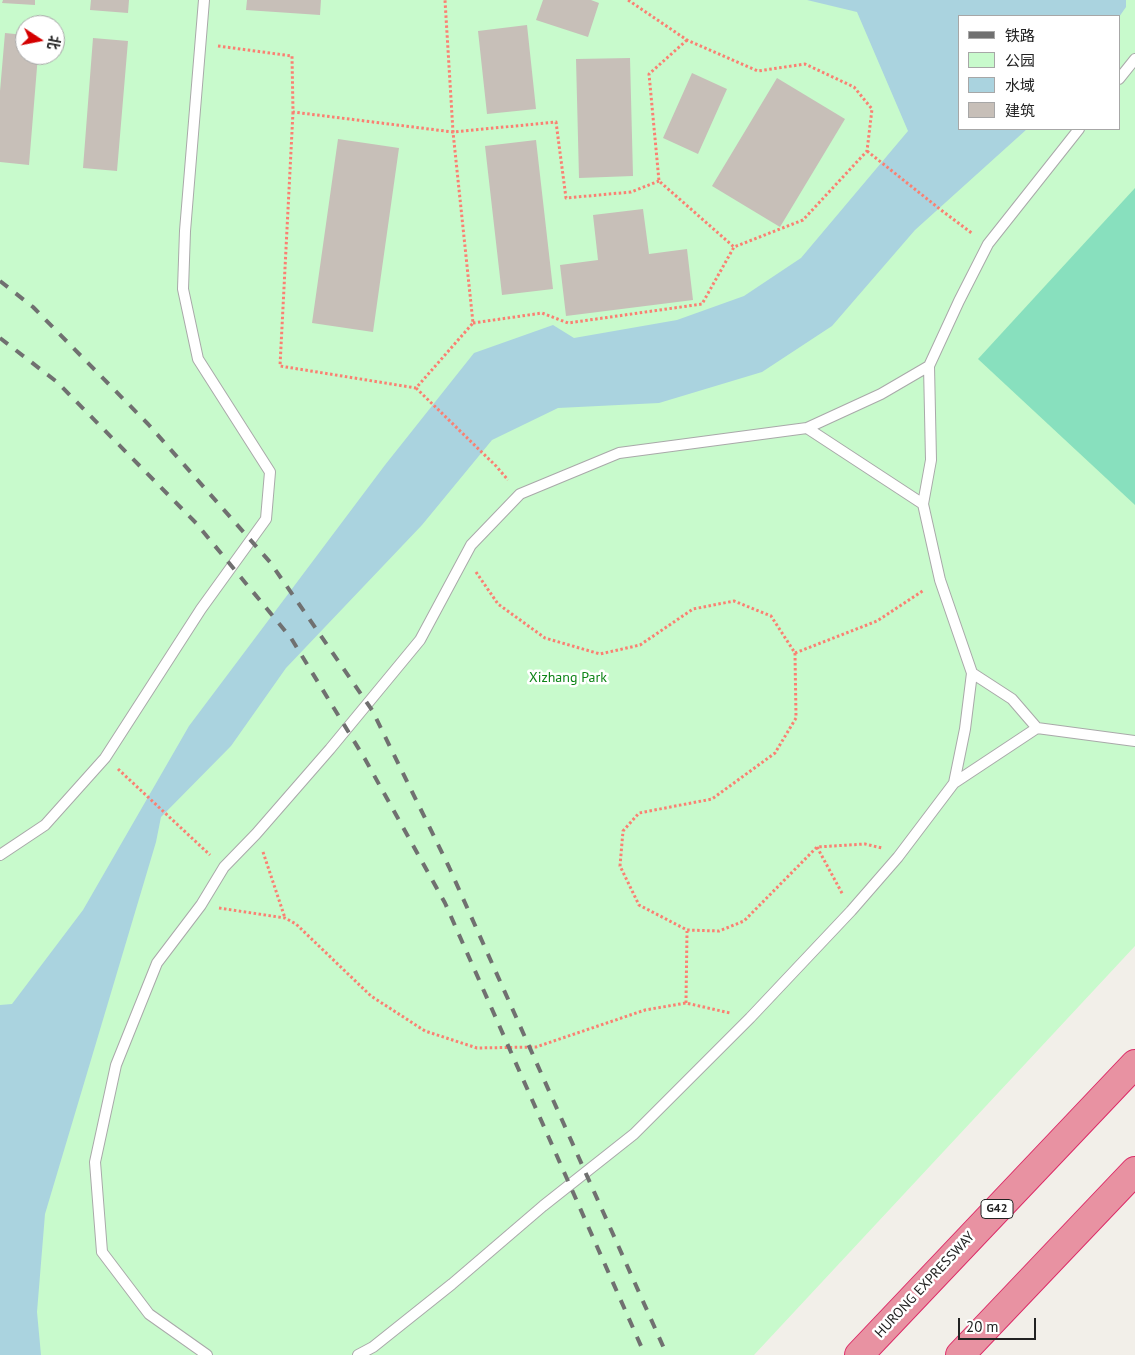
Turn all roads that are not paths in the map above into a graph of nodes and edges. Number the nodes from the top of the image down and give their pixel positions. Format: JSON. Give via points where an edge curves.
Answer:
{"nodes":[{"id":1,"x":204,"y":0,"type":"edge"},
{"id":2,"x":1135,"y":58,"type":"edge"},
{"id":3,"x":1120,"y":78,"type":"edge"},
{"id":4,"x":1079,"y":130,"type":"edge"},
{"id":5,"x":929,"y":366,"type":"junction"},
{"id":6,"x":807,"y":428,"type":"junction"},
{"id":7,"x":923,"y":504,"type":"junction"},
{"id":8,"x":972,"y":673,"type":"junction"},
{"id":9,"x":1037,"y":728,"type":"junction"},
{"id":10,"x":1135,"y":741,"type":"edge"},
{"id":11,"x":954,"y":783,"type":"junction"},
{"id":12,"x":0,"y":855,"type":"edge"},
{"id":13,"x":1135,"y":1064,"type":"edge"},
{"id":14,"x":1135,"y":1171,"type":"edge"},
{"id":15,"x":207,"y":1355,"type":"edge"},
{"id":16,"x":358,"y":1355,"type":"edge"},
{"id":17,"x":859,"y":1355,"type":"edge"},
{"id":18,"x":960,"y":1355,"type":"edge"}],
"edges":[{"from":1,"to":12,"type":"lane","via":[[183,289],[198,359],[270,472],[266,519],[200,609],[105,758],[45,825]]},
{"from":2,"to":3,"type":"lane"},
{"from":4,"to":5,"type":"lane","via":[[988,244]]},
{"from":5,"to":6,"type":"lane","via":[[881,394]]},
{"from":5,"to":7,"type":"lane","via":[[931,460]]},
{"from":6,"to":7,"type":"lane"},
{"from":6,"to":15,"type":"lane","via":[[620,453],[520,494],[471,545],[420,640],[330,749],[224,867],[201,905],[157,963],[116,1065],[95,1162],[102,1252],[149,1314]]},
{"from":7,"to":8,"type":"lane","via":[[940,580]]},
{"from":8,"to":9,"type":"lane","via":[[1012,699]]},
{"from":8,"to":11,"type":"lane"},
{"from":9,"to":10,"type":"lane"},
{"from":9,"to":11,"type":"lane"},
{"from":11,"to":16,"type":"lane","via":[[898,857],[851,911],[634,1134],[452,1284],[373,1347]]},
{"from":13,"to":17,"type":"highway","name":"HURONG EXPRESSWAY","number":"G42"},
{"from":14,"to":18,"type":"highway"}]}
